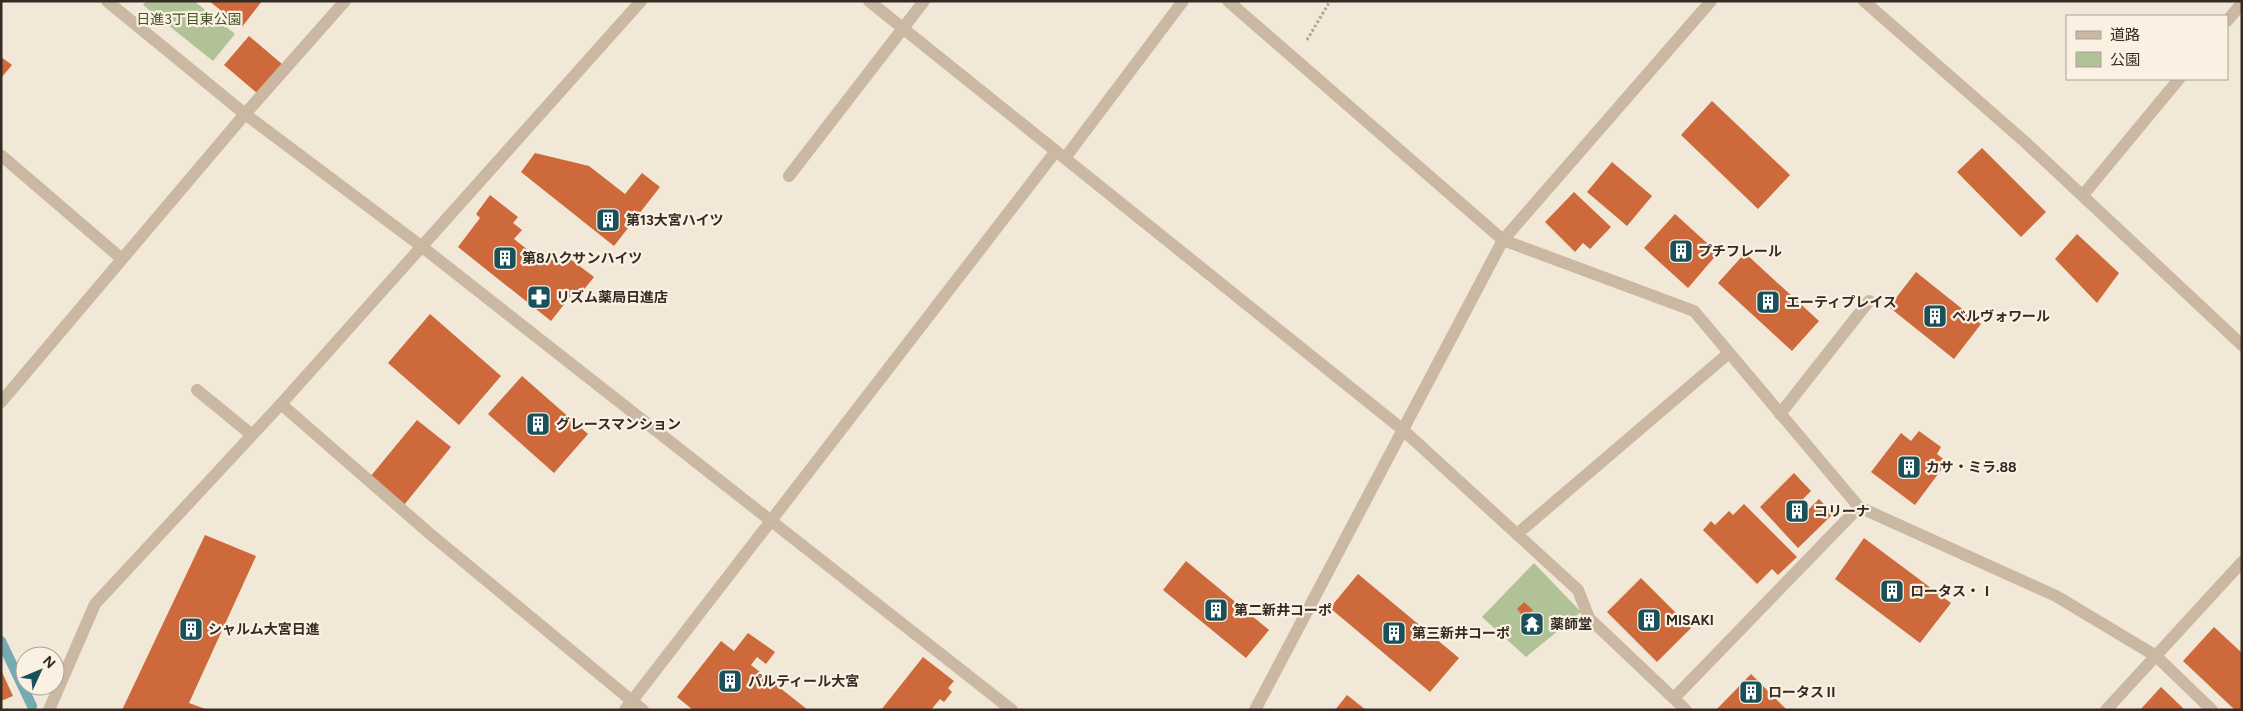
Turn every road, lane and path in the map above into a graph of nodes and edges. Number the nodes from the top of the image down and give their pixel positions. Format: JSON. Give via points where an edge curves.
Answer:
{"nodes":[{"id":1,"x":107,"y":1,"type":"edge"},
{"id":2,"x":345,"y":1,"type":"edge"},
{"id":3,"x":641,"y":1,"type":"edge"},
{"id":4,"x":869,"y":1,"type":"edge"},
{"id":5,"x":924,"y":1,"type":"edge"},
{"id":6,"x":1183,"y":1,"type":"edge"},
{"id":7,"x":1228,"y":1,"type":"edge"},
{"id":8,"x":1330,"y":1,"type":"edge"},
{"id":9,"x":1711,"y":1,"type":"edge"},
{"id":10,"x":1864,"y":1,"type":"edge"},
{"id":11,"x":2242,"y":3,"type":"edge"},
{"id":12,"x":2228,"y":21,"type":"edge"},
{"id":13,"x":902,"y":28,"type":"junction"},
{"id":14,"x":1295,"y":60,"type":"junction"},
{"id":15,"x":2178,"y":80,"type":"edge"},
{"id":16,"x":245,"y":114,"type":"junction"},
{"id":17,"x":1060,"y":154,"type":"junction"},
{"id":18,"x":2,"y":156,"type":"edge"},
{"id":19,"x":789,"y":176,"type":"dead end"},
{"id":20,"x":2083,"y":195,"type":"junction"},
{"id":21,"x":1503,"y":240,"type":"junction"},
{"id":22,"x":421,"y":246,"type":"junction"},
{"id":23,"x":122,"y":259,"type":"junction"},
{"id":24,"x":1869,"y":302,"type":"dead end"},
{"id":25,"x":2242,"y":345,"type":"edge"},
{"id":26,"x":1729,"y":353,"type":"junction"},
{"id":27,"x":197,"y":390,"type":"dead end"},
{"id":28,"x":1,"y":402,"type":"edge"},
{"id":29,"x":282,"y":404,"type":"junction"},
{"id":30,"x":1780,"y":414,"type":"junction"},
{"id":31,"x":1402,"y":429,"type":"junction"},
{"id":32,"x":252,"y":435,"type":"junction"},
{"id":33,"x":1859,"y":507,"type":"junction"},
{"id":34,"x":771,"y":519,"type":"junction"},
{"id":35,"x":1517,"y":534,"type":"junction"},
{"id":36,"x":2242,"y":562,"type":"edge"},
{"id":37,"x":2156,"y":656,"type":"junction"},
{"id":38,"x":1674,"y":698,"type":"junction"},
{"id":39,"x":628,"y":704,"type":"edge"},
{"id":40,"x":49,"y":710,"type":"edge"},
{"id":41,"x":643,"y":710,"type":"edge"},
{"id":42,"x":1012,"y":710,"type":"edge"},
{"id":43,"x":1255,"y":710,"type":"edge"},
{"id":44,"x":1686,"y":710,"type":"edge"},
{"id":45,"x":2106,"y":710,"type":"edge"},
{"id":46,"x":2212,"y":710,"type":"edge"}],
"edges":[{"from":1,"to":16,"type":"street"},
{"from":2,"to":16,"type":"street"},
{"from":3,"to":22,"type":"street"},
{"from":4,"to":13,"type":"street"},
{"from":5,"to":13,"type":"street"},
{"from":6,"to":17,"type":"street"},
{"from":7,"to":14,"type":"street"},
{"from":8,"to":14,"type":"path"},
{"from":9,"to":21,"type":"street"},
{"from":10,"to":20,"type":"street"},
{"from":11,"to":12,"type":"street"},
{"from":13,"to":17,"type":"street"},
{"from":13,"to":19,"type":"street"},
{"from":14,"to":21,"type":"street"},
{"from":15,"to":20,"type":"street"},
{"from":16,"to":22,"type":"street"},
{"from":16,"to":23,"type":"street"},
{"from":17,"to":31,"type":"street"},
{"from":17,"to":34,"type":"street"},
{"from":18,"to":23,"type":"street"},
{"from":20,"to":25,"type":"street"},
{"from":21,"to":26,"type":"street","via":[[1694,311]]},
{"from":21,"to":31,"type":"street"},
{"from":22,"to":29,"type":"street"},
{"from":22,"to":34,"type":"street"},
{"from":23,"to":28,"type":"street"},
{"from":24,"to":30,"type":"street"},
{"from":26,"to":30,"type":"street"},
{"from":26,"to":35,"type":"street"},
{"from":27,"to":32,"type":"street"},
{"from":29,"to":32,"type":"street"},
{"from":29,"to":39,"type":"street"},
{"from":30,"to":33,"type":"street"},
{"from":31,"to":35,"type":"street"},
{"from":31,"to":43,"type":"street"},
{"from":32,"to":40,"type":"street","via":[[95,604]]},
{"from":33,"to":37,"type":"street","via":[[2056,596]]},
{"from":33,"to":38,"type":"street"},
{"from":34,"to":39,"type":"street"},
{"from":34,"to":42,"type":"street"},
{"from":35,"to":38,"type":"street","via":[[1578,590],[1589,618]]},
{"from":36,"to":37,"type":"street"},
{"from":37,"to":45,"type":"street"},
{"from":37,"to":46,"type":"street"},
{"from":38,"to":44,"type":"street"},
{"from":39,"to":41,"type":"street"}]}
